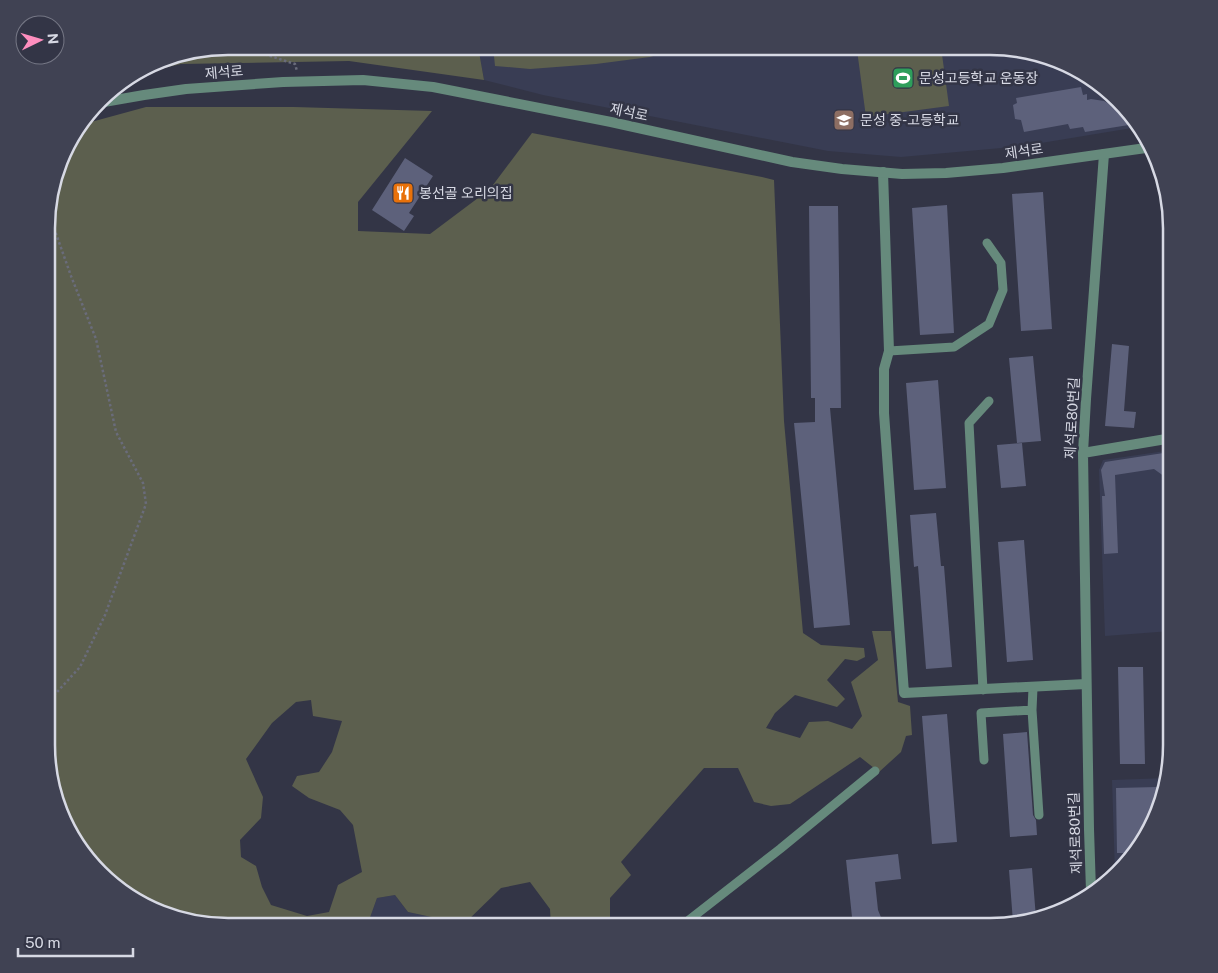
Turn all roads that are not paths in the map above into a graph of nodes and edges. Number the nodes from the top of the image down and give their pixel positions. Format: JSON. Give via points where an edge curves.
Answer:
{"nodes":[{"id":1,"x":111,"y":101,"type":"edge"},
{"id":2,"x":1143,"y":148,"type":"edge"},
{"id":3,"x":1104,"y":154,"type":"junction"},
{"id":4,"x":883,"y":172,"type":"junction"},
{"id":5,"x":987,"y":244,"type":"dead end"},
{"id":6,"x":889,"y":351,"type":"junction"},
{"id":7,"x":989,"y":401,"type":"dead end"},
{"id":8,"x":1163,"y":439,"type":"edge"},
{"id":9,"x":1083,"y":452,"type":"junction"},
{"id":10,"x":1086,"y":684,"type":"junction"},
{"id":11,"x":1032,"y":688,"type":"junction"},
{"id":12,"x":983,"y":690,"type":"junction"},
{"id":13,"x":1032,"y":710,"type":"junction"},
{"id":14,"x":984,"y":760,"type":"dead end"},
{"id":15,"x":875,"y":771,"type":"dead end"},
{"id":16,"x":1039,"y":815,"type":"dead end"},
{"id":17,"x":1091,"y":885,"type":"edge"},
{"id":18,"x":692,"y":918,"type":"edge"}],
"edges":[{"from":1,"to":4,"type":"street","name":"제석로","via":[[186,89],[363,80],[433,87],[792,162]]},
{"from":2,"to":3,"type":"street","name":"제석로"},
{"from":3,"to":4,"type":"street","name":"제석로","via":[[955,172]]},
{"from":3,"to":9,"type":"street","name":"제석로80번길"},
{"from":4,"to":6,"type":"street"},
{"from":5,"to":6,"type":"lane","via":[[1002,262],[1003,290],[989,324],[954,347]]},
{"from":6,"to":12,"type":"street","via":[[884,369],[884,413],[904,693]]},
{"from":7,"to":12,"type":"lane","via":[[969,423]]},
{"from":8,"to":9,"type":"street"},
{"from":9,"to":10,"type":"street","name":"제석로80번길"},
{"from":10,"to":11,"type":"street"},
{"from":10,"to":17,"type":"street","name":"제석로80번길"},
{"from":11,"to":12,"type":"street"},
{"from":11,"to":13,"type":"lane"},
{"from":13,"to":14,"type":"lane","via":[[982,713]]},
{"from":13,"to":16,"type":"lane"},
{"from":15,"to":18,"type":"lane"}]}
